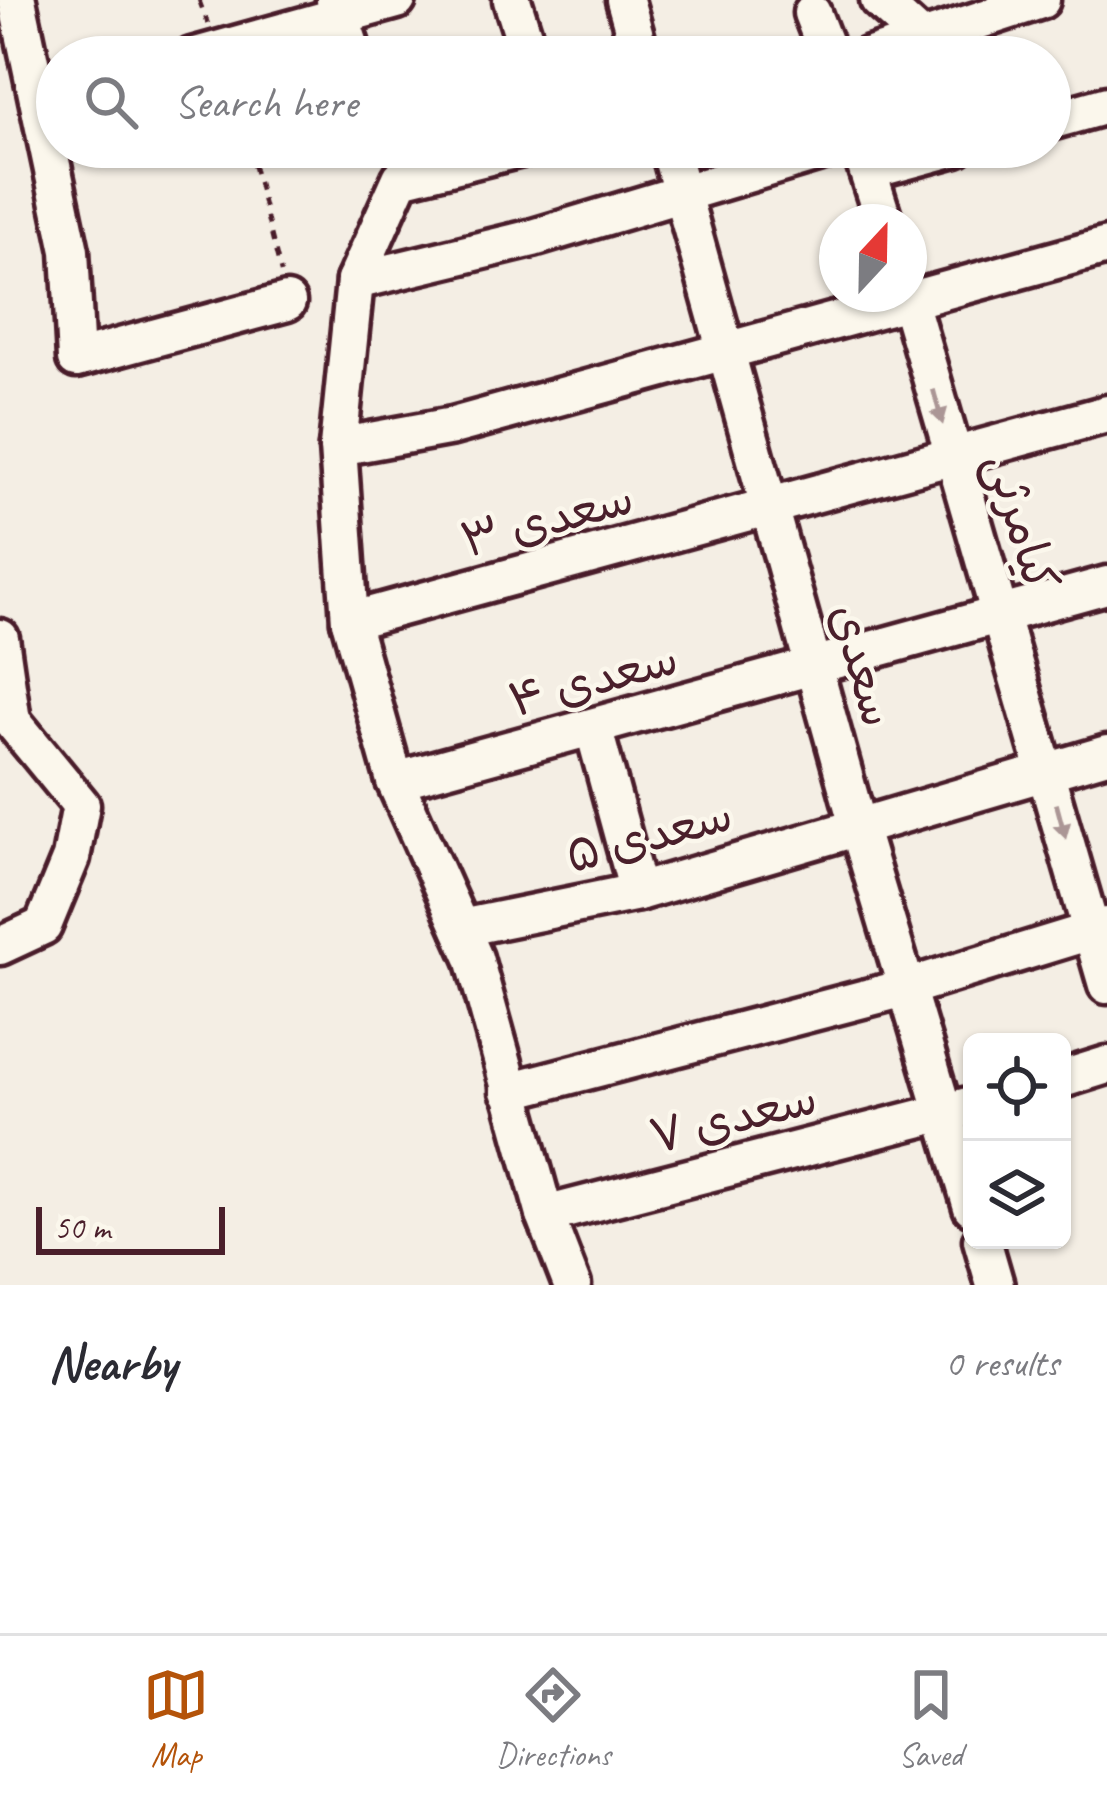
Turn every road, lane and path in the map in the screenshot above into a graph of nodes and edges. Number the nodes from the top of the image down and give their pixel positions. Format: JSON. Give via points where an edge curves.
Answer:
{"nodes":[{"id":1,"x":17,"y":0,"type":"edge"},
{"id":2,"x":398,"y":0,"type":"edge"},
{"id":3,"x":512,"y":0,"type":"edge"},
{"id":4,"x":625,"y":0,"type":"edge"},
{"id":5,"x":878,"y":0,"type":"edge"},
{"id":6,"x":1041,"y":0,"type":"edge"},
{"id":7,"x":339,"y":8,"type":"edge"},
{"id":8,"x":812,"y":14,"type":"dead end"},
{"id":9,"x":255,"y":36,"type":"edge"},
{"id":10,"x":523,"y":36,"type":"edge"},
{"id":11,"x":635,"y":36,"type":"edge"},
{"id":12,"x":821,"y":36,"type":"edge"},
{"id":13,"x":919,"y":36,"type":"edge"},
{"id":14,"x":927,"y":36,"type":"edge"},
{"id":15,"x":36,"y":58,"type":"edge"},
{"id":16,"x":1107,"y":105,"type":"edge"},
{"id":17,"x":1071,"y":115,"type":"edge"},
{"id":18,"x":58,"y":168,"type":"edge"},
{"id":19,"x":254,"y":168,"type":"edge"},
{"id":20,"x":441,"y":168,"type":"edge"},
{"id":21,"x":674,"y":168,"type":"edge"},
{"id":22,"x":765,"y":168,"type":"edge"},
{"id":23,"x":867,"y":168,"type":"edge"},
{"id":24,"x":680,"y":193,"type":"junction"},
{"id":25,"x":878,"y":204,"type":"edge"},
{"id":26,"x":1107,"y":246,"type":"edge"},
{"id":27,"x":355,"y":281,"type":"junction"},
{"id":28,"x":927,"y":293,"type":"edge"},
{"id":29,"x":287,"y":302,"type":"joint"},
{"id":30,"x":863,"y":312,"type":"edge"},
{"id":31,"x":913,"y":312,"type":"edge"},
{"id":32,"x":725,"y":354,"type":"junction"},
{"id":33,"x":1107,"y":414,"type":"edge"},
{"id":34,"x":338,"y":447,"type":"junction"},
{"id":35,"x":952,"y":458,"type":"junction"},
{"id":36,"x":770,"y":509,"type":"junction"},
{"id":37,"x":1107,"y":585,"type":"edge"},
{"id":38,"x":1000,"y":616,"type":"junction"},
{"id":39,"x":350,"y":621,"type":"junction"},
{"id":40,"x":0,"y":638,"type":"edge"},
{"id":41,"x":814,"y":666,"type":"junction"},
{"id":42,"x":594,"y":730,"type":"junction"},
{"id":43,"x":1107,"y":754,"type":"edge"},
{"id":44,"x":1047,"y":772,"type":"junction"},
{"id":45,"x":395,"y":781,"type":"junction"},
{"id":46,"x":858,"y":826,"type":"junction"},
{"id":47,"x":638,"y":892,"type":"junction"},
{"id":48,"x":461,"y":928,"type":"junction"},
{"id":49,"x":1099,"y":928,"type":"edge"},
{"id":50,"x":0,"y":946,"type":"edge"},
{"id":51,"x":1107,"y":985,"type":"edge"},
{"id":52,"x":904,"y":988,"type":"junction"},
{"id":53,"x":1107,"y":1066,"type":"edge"},
{"id":54,"x":1071,"y":1076,"type":"edge"},
{"id":55,"x":509,"y":1091,"type":"junction"},
{"id":56,"x":958,"y":1109,"type":"edge"},
{"id":57,"x":963,"y":1144,"type":"edge"},
{"id":58,"x":545,"y":1215,"type":"junction"},
{"id":59,"x":985,"y":1249,"type":"edge"},
{"id":60,"x":572,"y":1285,"type":"edge"},
{"id":61,"x":995,"y":1285,"type":"edge"}],
"edges":[{"from":1,"to":15,"type":"street"},
{"from":2,"to":7,"type":"street"},
{"from":3,"to":10,"type":"street"},
{"from":4,"to":11,"type":"street"},
{"from":5,"to":13,"type":"street"},
{"from":6,"to":14,"type":"street"},
{"from":7,"to":9,"type":"street"},
{"from":8,"to":12,"type":"street"},
{"from":16,"to":17,"type":"street"},
{"from":18,"to":29,"type":"street","via":[[76,359]]},
{"from":19,"to":29,"type":"path"},
{"from":20,"to":27,"type":"street","via":[[400,178]]},
{"from":21,"to":24,"type":"street","name":"سعدی"},
{"from":22,"to":24,"type":"street"},
{"from":23,"to":25,"type":"street"},
{"from":24,"to":27,"type":"street"},
{"from":24,"to":32,"type":"street","name":"سعدی"},
{"from":26,"to":28,"type":"street"},
{"from":27,"to":34,"type":"street"},
{"from":30,"to":32,"type":"street"},
{"from":31,"to":35,"type":"street","name":"کیامرثی","one_way":true},
{"from":32,"to":34,"type":"street","via":[[453,426]]},
{"from":32,"to":36,"type":"street","name":"سعدی"},
{"from":33,"to":35,"type":"street","name":"سعدی ۳"},
{"from":34,"to":39,"type":"street"},
{"from":35,"to":36,"type":"street","name":"سعدی ۳"},
{"from":35,"to":38,"type":"street","name":"کیامرثی"},
{"from":36,"to":39,"type":"street","name":"سعدی ۳"},
{"from":36,"to":41,"type":"street","name":"سعدی"},
{"from":37,"to":38,"type":"street","name":"سعدی ۴"},
{"from":38,"to":41,"type":"street","name":"سعدی ۴"},
{"from":38,"to":44,"type":"street","name":"کیامرثی"},
{"from":39,"to":45,"type":"street"},
{"from":40,"to":50,"type":"street","via":[[12,721],[81,805],[44,926]]},
{"from":41,"to":42,"type":"street","name":"سعدی ۴"},
{"from":41,"to":46,"type":"street","name":"سعدی"},
{"from":42,"to":45,"type":"street","name":"سعدی ۴"},
{"from":42,"to":47,"type":"street"},
{"from":43,"to":44,"type":"street","name":"سعدی ۵"},
{"from":44,"to":46,"type":"street","name":"سعدی ۵"},
{"from":44,"to":49,"type":"street","name":"کیامرثی","one_way":true},
{"from":45,"to":48,"type":"street"},
{"from":46,"to":47,"type":"street","name":"سعدی ۵"},
{"from":46,"to":52,"type":"street","name":"سعدی"},
{"from":47,"to":48,"type":"street","name":"سعدی ۵"},
{"from":48,"to":55,"type":"street"},
{"from":49,"to":51,"type":"street","name":"کیامرثی"},
{"from":49,"to":52,"type":"street"},
{"from":52,"to":55,"type":"street"},
{"from":52,"to":56,"type":"street","name":"سعدی"},
{"from":53,"to":54,"type":"street"},
{"from":55,"to":58,"type":"street"},
{"from":56,"to":57,"type":"street","name":"سعدی"},
{"from":56,"to":58,"type":"street","name":"سعدی ۷"},
{"from":58,"to":60,"type":"street"},
{"from":59,"to":61,"type":"street"}]}
